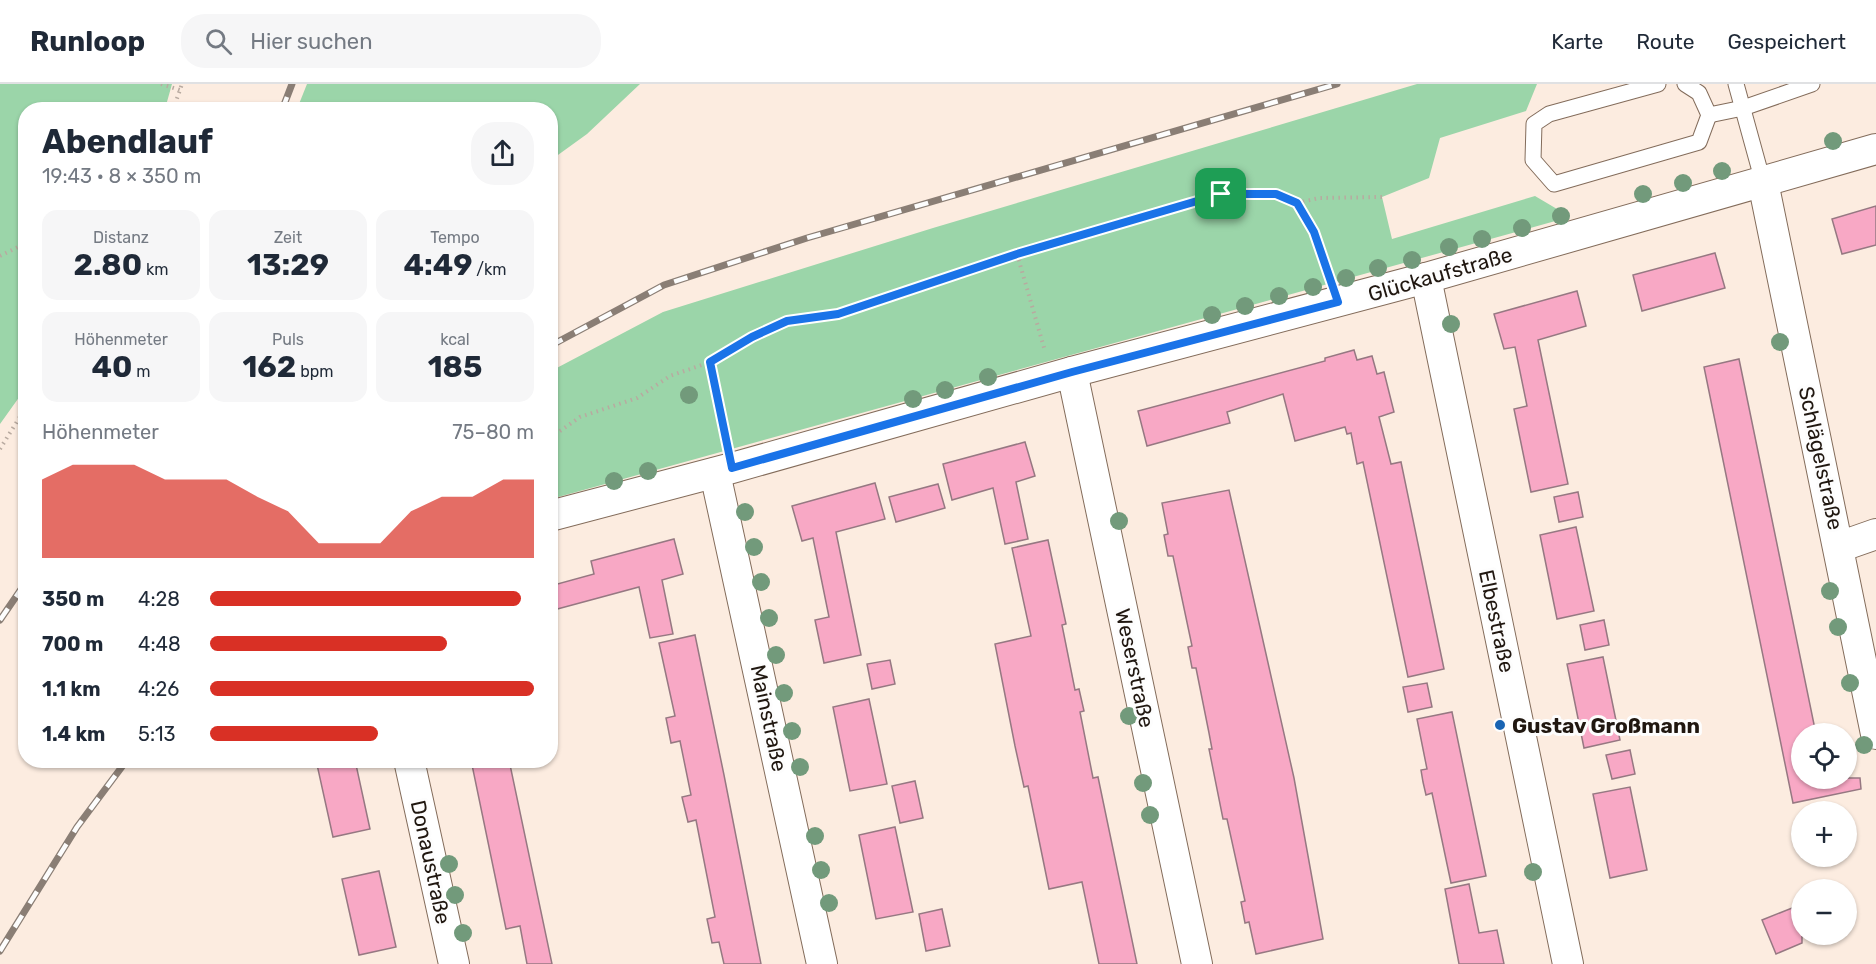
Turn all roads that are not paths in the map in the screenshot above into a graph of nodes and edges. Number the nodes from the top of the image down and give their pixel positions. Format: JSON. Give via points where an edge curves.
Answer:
{"nodes":[{"id":1,"x":1658,"y":84,"type":"edge"},
{"id":2,"x":1685,"y":84,"type":"edge"},
{"id":3,"x":1736,"y":84,"type":"edge"},
{"id":4,"x":1812,"y":84,"type":"edge"},
{"id":5,"x":1743,"y":108,"type":"junction"},
{"id":6,"x":1709,"y":115,"type":"junction"},
{"id":7,"x":1876,"y":149,"type":"edge"},
{"id":8,"x":1763,"y":182,"type":"junction"},
{"id":9,"x":1426,"y":278,"type":"junction"},
{"id":10,"x":1063,"y":375,"type":"junction"},
{"id":11,"x":724,"y":470,"type":"junction"},
{"id":12,"x":558,"y":514,"type":"edge"},
{"id":13,"x":1876,"y":534,"type":"edge"},
{"id":14,"x":1839,"y":547,"type":"junction"},
{"id":15,"x":1876,"y":734,"type":"edge"},
{"id":16,"x":411,"y":768,"type":"edge"},
{"id":17,"x":454,"y":964,"type":"edge"},
{"id":18,"x":822,"y":964,"type":"edge"},
{"id":19,"x":1197,"y":964,"type":"edge"},
{"id":20,"x":1568,"y":964,"type":"edge"}],
"edges":[{"from":1,"to":6,"type":"lane","via":[[1549,114],[1534,124],[1533,160],[1554,184],[1699,142]]},
{"from":2,"to":6,"type":"lane","via":[[1699,93]]},
{"from":3,"to":5,"type":"lane"},
{"from":4,"to":5,"type":"lane"},
{"from":5,"to":6,"type":"lane"},
{"from":5,"to":8,"type":"lane"},
{"from":7,"to":8,"type":"street","name":"Glückaufstraße"},
{"from":8,"to":9,"type":"street","name":"Glückaufstraße"},
{"from":8,"to":14,"type":"street","name":"Schlägelstraße"},
{"from":9,"to":10,"type":"street","name":"Glückaufstraße"},
{"from":9,"to":20,"type":"street","name":"Elbestraße"},
{"from":10,"to":11,"type":"street","name":"Glückaufstraße"},
{"from":10,"to":19,"type":"street","name":"Weserstraße"},
{"from":11,"to":12,"type":"street","name":"Glückaufstraße"},
{"from":11,"to":18,"type":"street","name":"Mainstraße"},
{"from":13,"to":14,"type":"street"},
{"from":14,"to":15,"type":"street","name":"Schlägelstraße"},
{"from":16,"to":17,"type":"street","name":"Donaustraße"}]}
